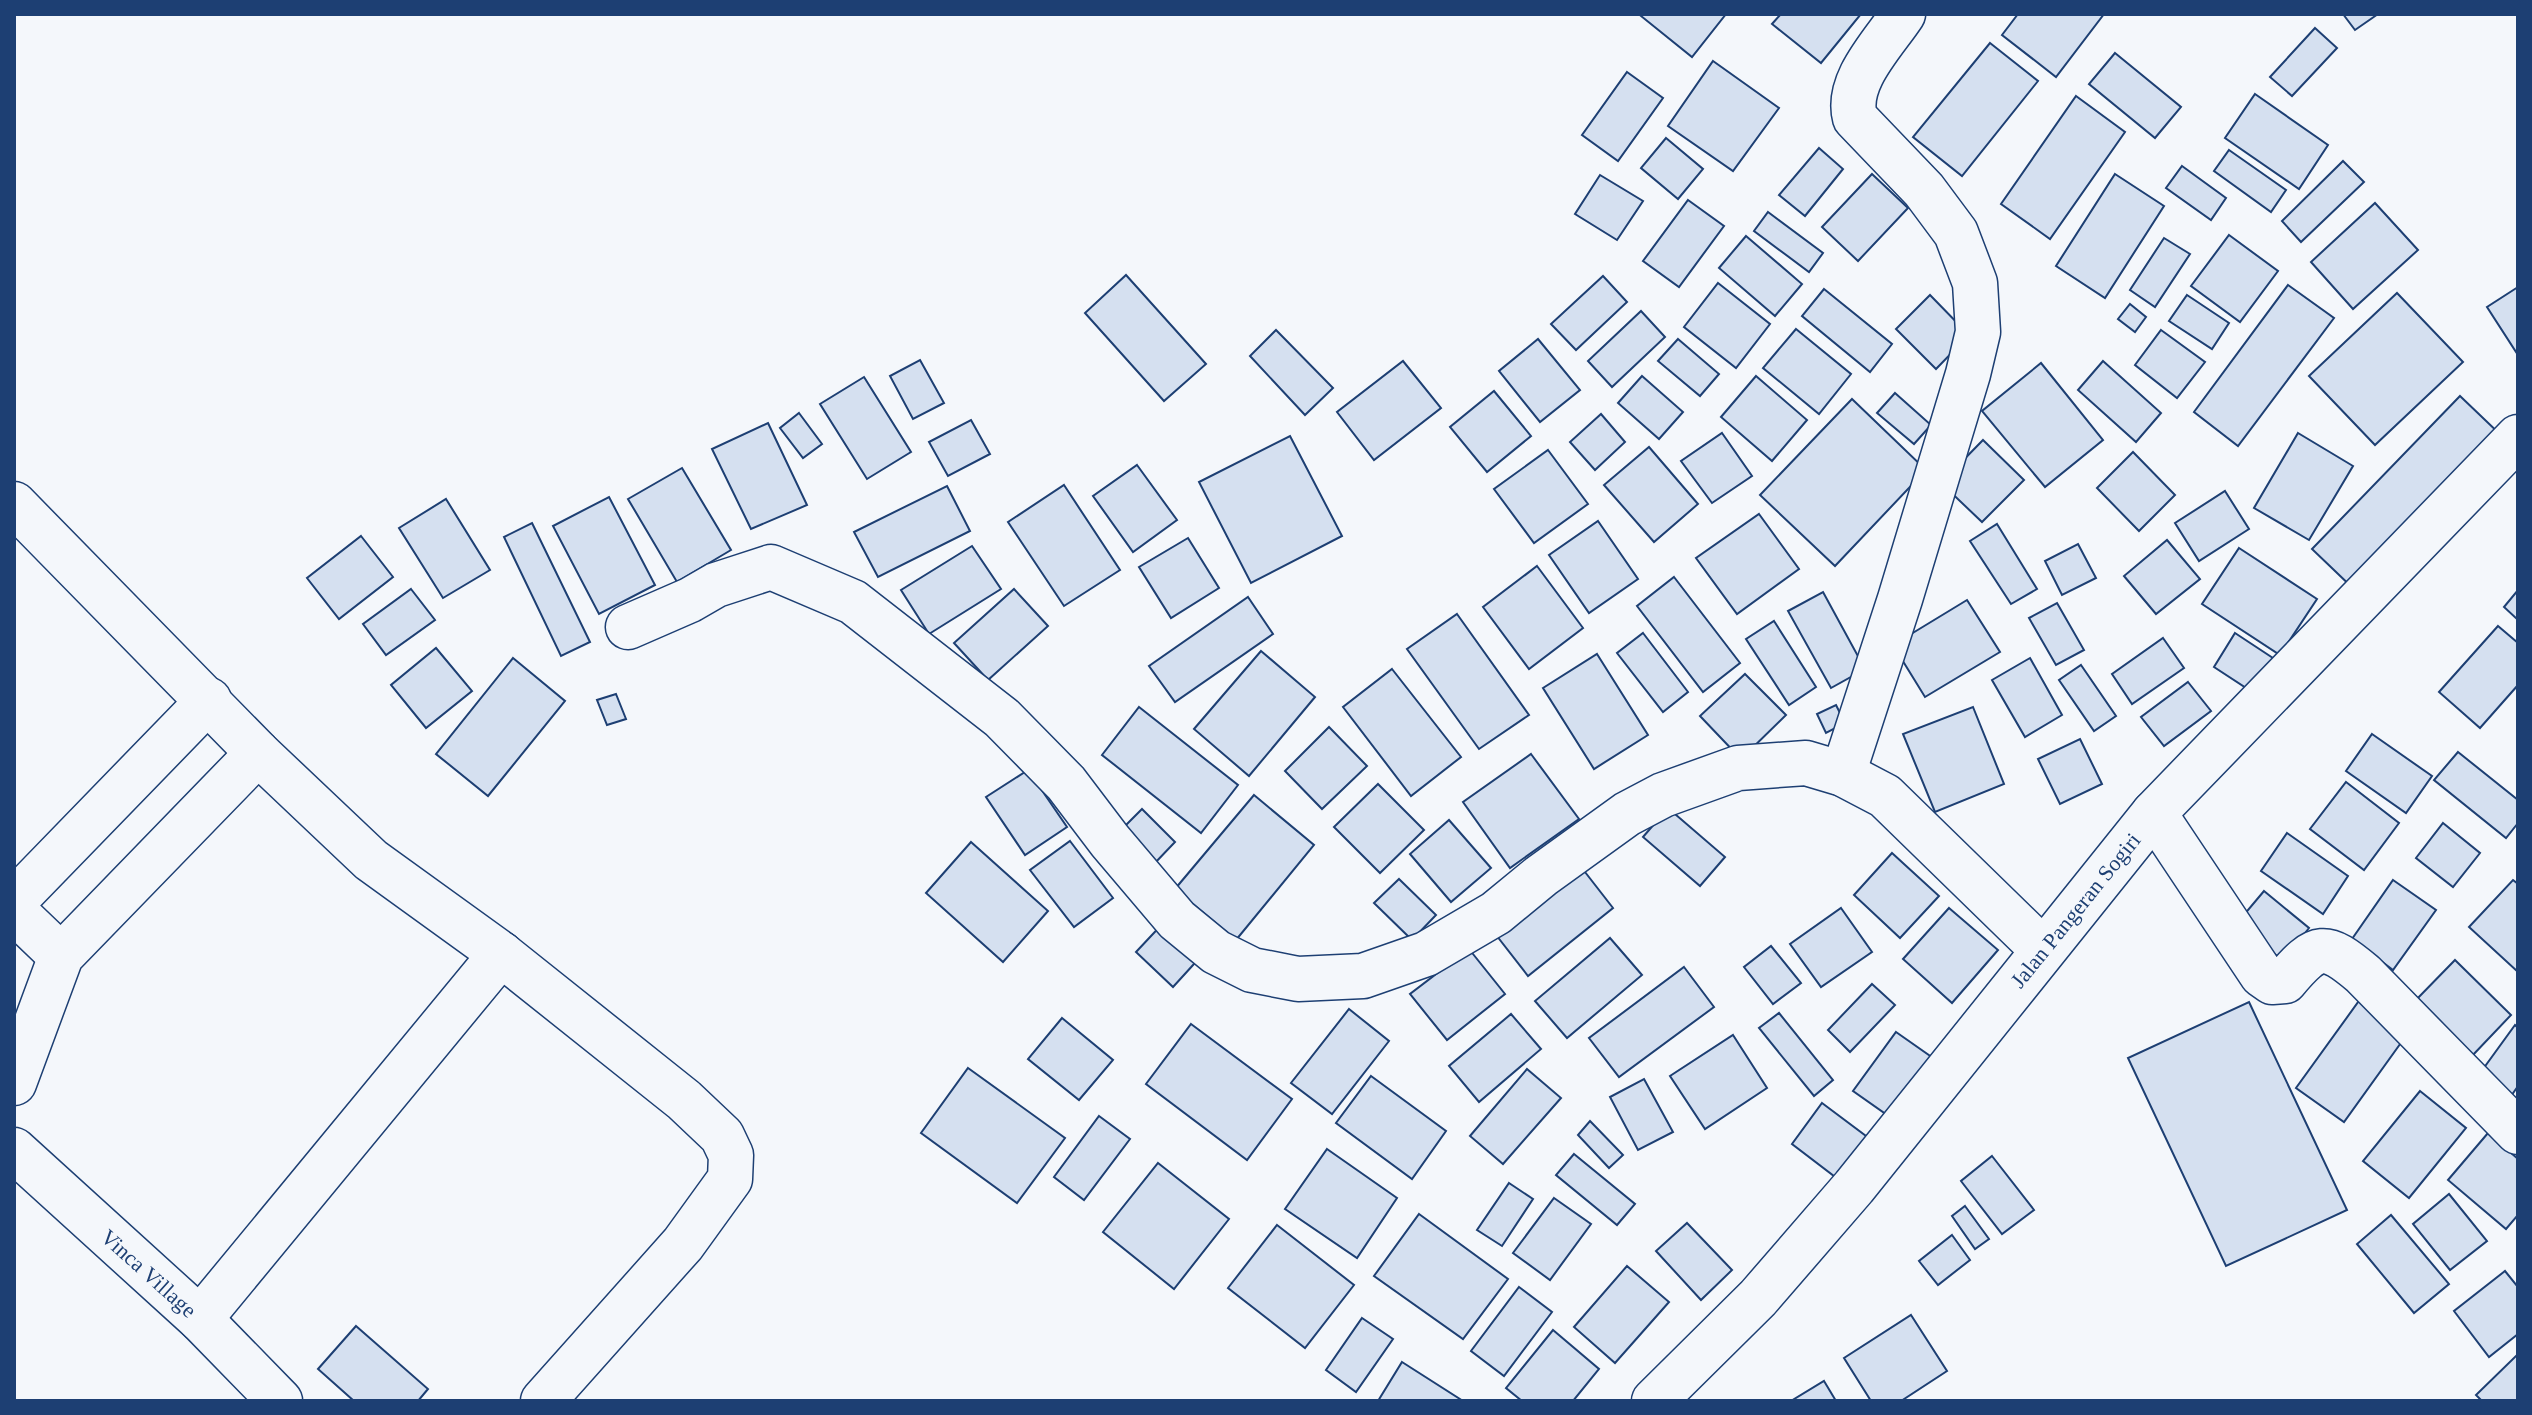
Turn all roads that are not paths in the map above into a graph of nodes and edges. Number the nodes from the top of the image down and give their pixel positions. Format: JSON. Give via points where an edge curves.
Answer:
{"nodes":[{"id":1,"x":1903,"y":14,"type":"edge"},
{"id":2,"x":2518,"y":437,"type":"edge"},
{"id":3,"x":14,"y":504,"type":"edge"},
{"id":4,"x":628,"y":627,"type":"dead end"},
{"id":5,"x":209,"y":700,"type":"junction"},
{"id":6,"x":258,"y":753,"type":"junction"},
{"id":7,"x":1843,"y":774,"type":"junction"},
{"id":8,"x":2154,"y":813,"type":"junction"},
{"id":9,"x":14,"y":901,"type":"edge"},
{"id":10,"x":14,"y":911,"type":"edge"},
{"id":11,"x":2042,"y":949,"type":"junction"},
{"id":12,"x":501,"y":954,"type":"junction"},
{"id":13,"x":61,"y":956,"type":"junction"},
{"id":14,"x":14,"y":1083,"type":"edge"},
{"id":15,"x":2518,"y":1132,"type":"edge"},
{"id":16,"x":14,"y":1150,"type":"edge"},
{"id":17,"x":200,"y":1319,"type":"junction"},
{"id":18,"x":280,"y":1401,"type":"edge"},
{"id":19,"x":543,"y":1401,"type":"edge"},
{"id":20,"x":1654,"y":1401,"type":"edge"}],
"edges":[{"from":1,"to":7,"type":"street","via":[[1856,86],[1851,103],[1855,118],[1924,190],[1956,233],[1975,283],[1978,332]]},
{"from":2,"to":8,"type":"street","name":"Jalan Pangeran Sogiri"},
{"from":3,"to":5,"type":"street"},
{"from":4,"to":7,"type":"street","via":[[716,585],[771,567],[853,602],[1002,718],[1066,783],[1177,920],[1216,952],[1252,970],[1298,979],[1363,976],[1426,954],[1496,913],[1627,814],[1663,795],[1738,768],[1806,763]]},
{"from":5,"to":6,"type":"street"},
{"from":5,"to":9,"type":"street"},
{"from":6,"to":12,"type":"street","via":[[371,860]]},
{"from":6,"to":13,"type":"street"},
{"from":7,"to":11,"type":"street","via":[[1885,796]]},
{"from":8,"to":11,"type":"street","name":"Jalan Pangeran Sogiri"},
{"from":8,"to":15,"type":"street","via":[[2262,975],[2272,982],[2285,981],[2313,952],[2341,955]]},
{"from":10,"to":13,"type":"street"},
{"from":11,"to":20,"type":"street","name":"Jalan Pangeran Sogiri","via":[[1854,1187],[1768,1287]]},
{"from":12,"to":17,"type":"street"},
{"from":12,"to":19,"type":"street","via":[[684,1100],[722,1136],[731,1155],[730,1179],[683,1244]]},
{"from":13,"to":14,"type":"street"},
{"from":16,"to":17,"type":"street","name":"Vinca Village"},
{"from":17,"to":18,"type":"street","name":"Vinca Village"}]}
